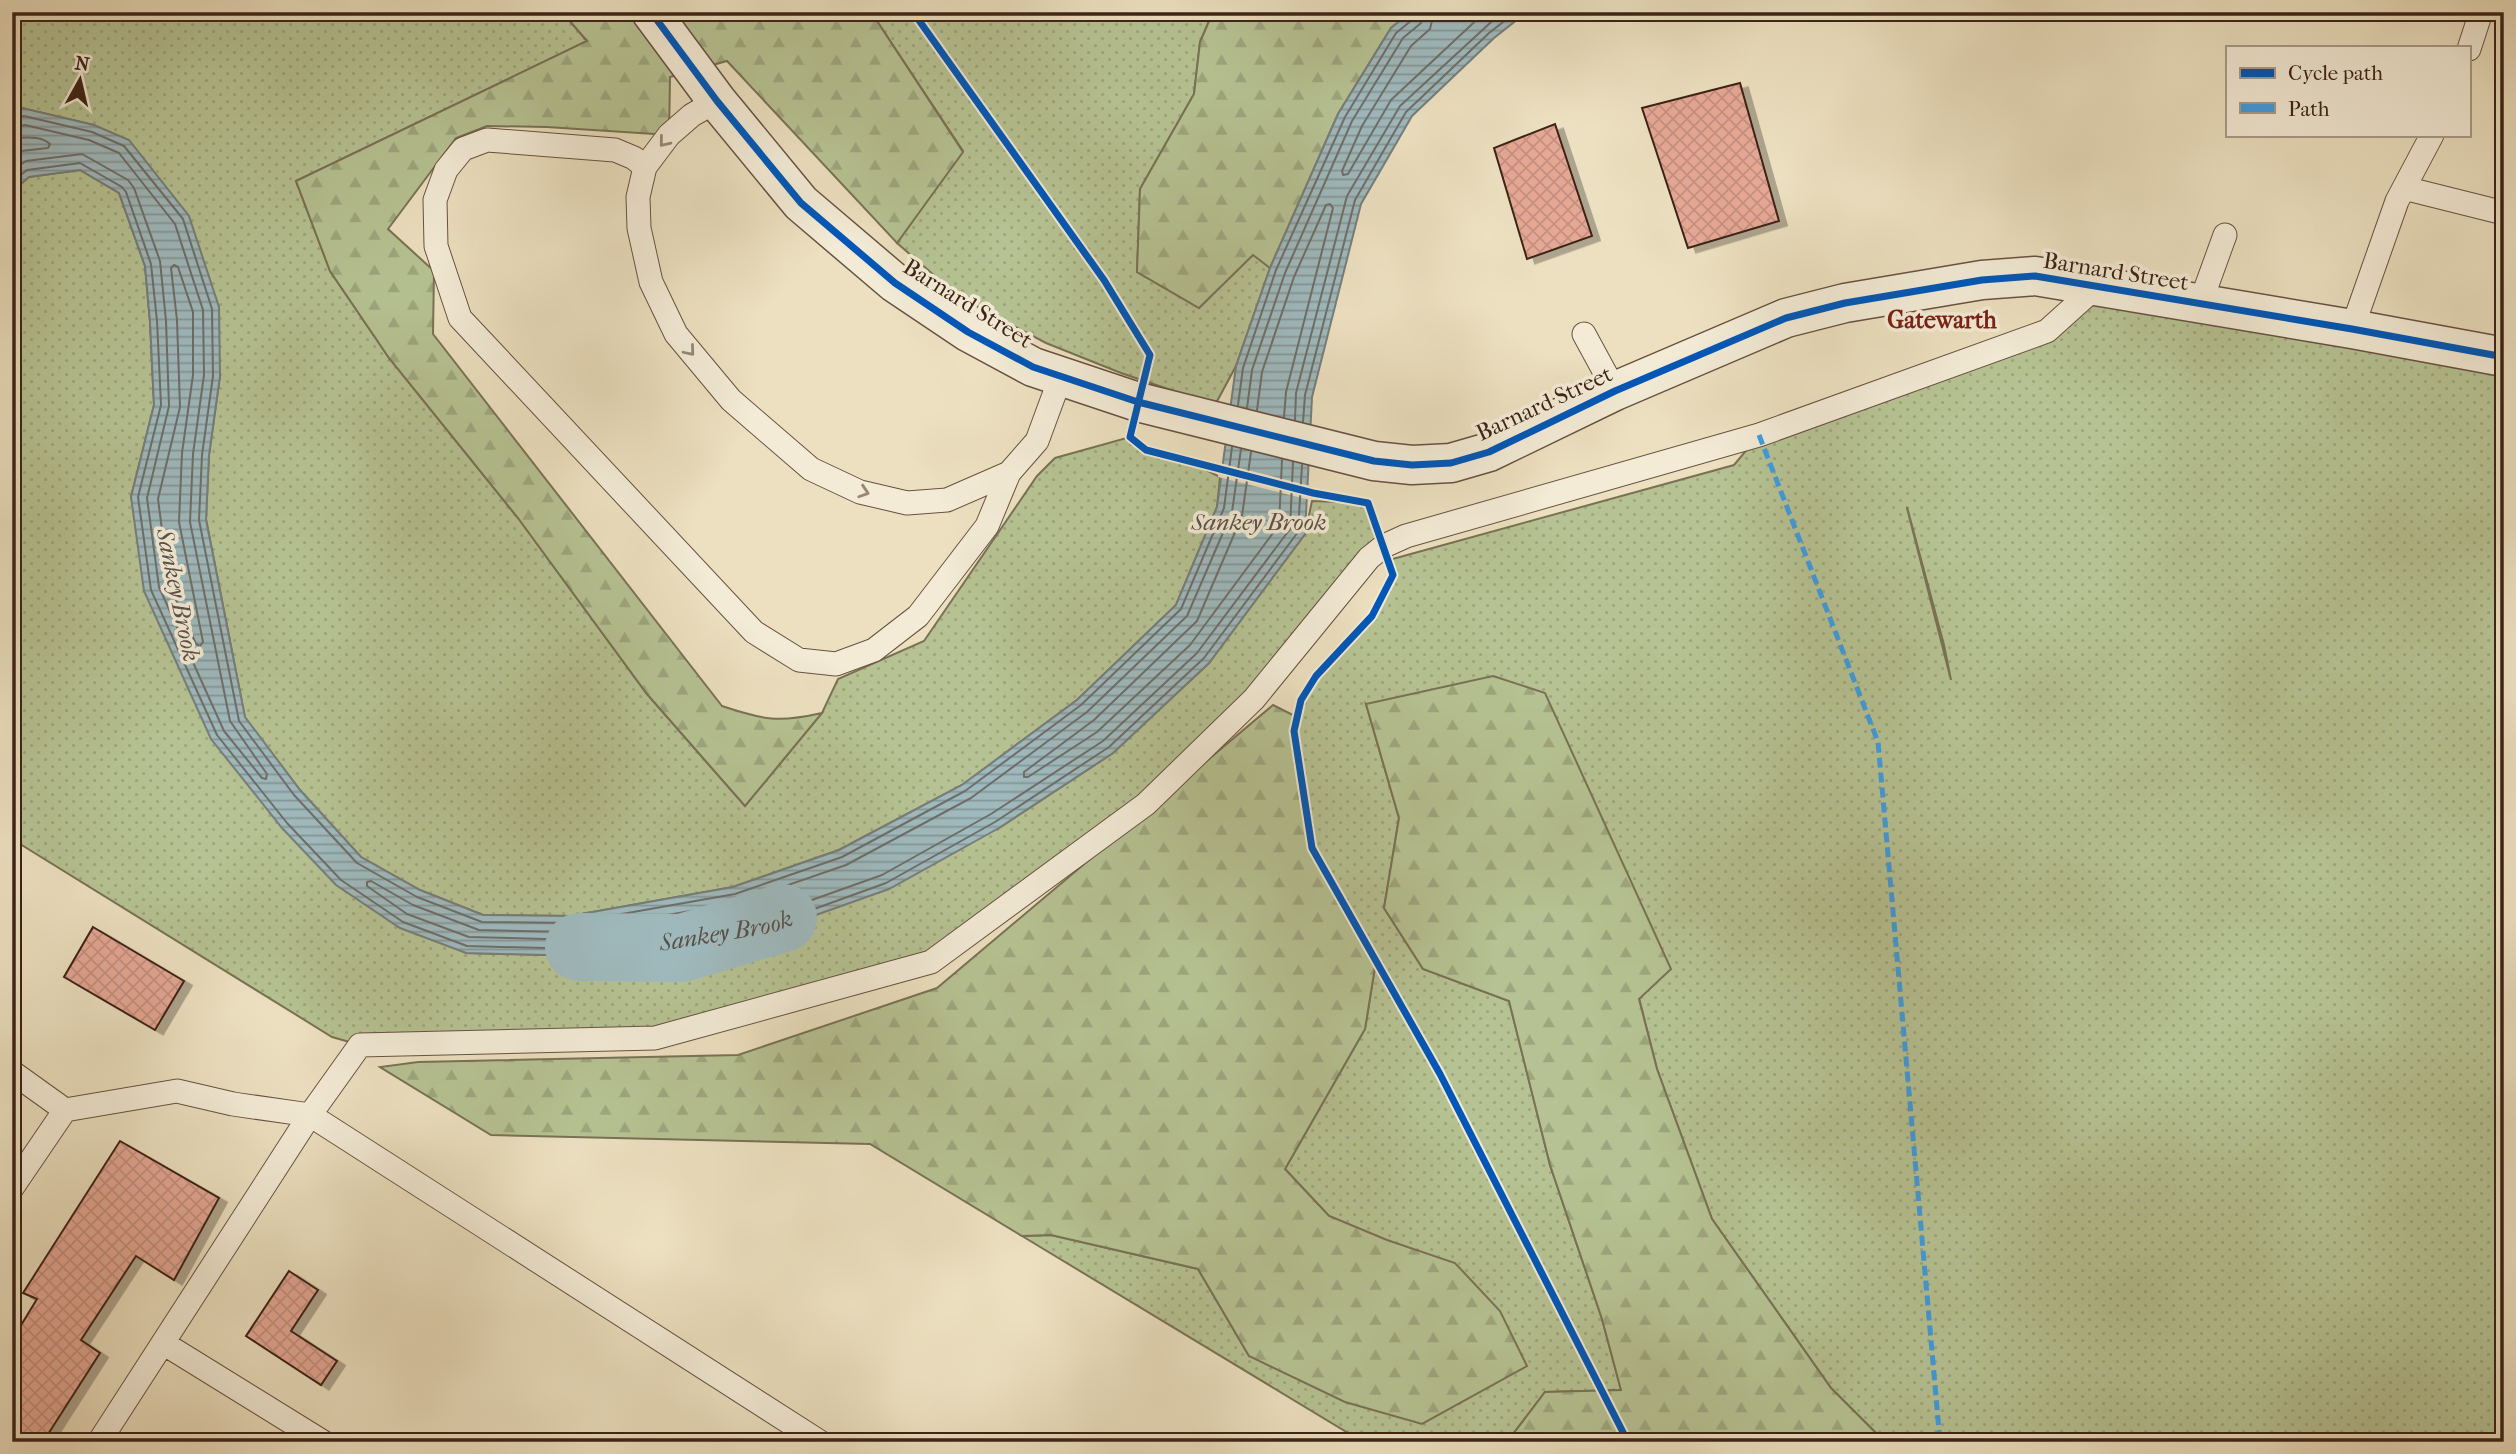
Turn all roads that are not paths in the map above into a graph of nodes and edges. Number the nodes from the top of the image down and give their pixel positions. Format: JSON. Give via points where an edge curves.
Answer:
{"nodes":[{"id":1,"x":651,"y":12,"type":"edge"},
{"id":2,"x":2481,"y":12,"type":"edge"},
{"id":3,"x":2470,"y":46,"type":"edge"},
{"id":4,"x":717,"y":101,"type":"junction"},
{"id":5,"x":2431,"y":136,"type":"edge"},
{"id":6,"x":645,"y":167,"type":"junction"},
{"id":7,"x":2404,"y":188,"type":"junction"},
{"id":8,"x":2504,"y":213,"type":"edge"},
{"id":9,"x":2225,"y":235,"type":"dead end"},
{"id":10,"x":2097,"y":286,"type":"junction"},
{"id":11,"x":2200,"y":304,"type":"junction"},
{"id":12,"x":2352,"y":329,"type":"junction"},
{"id":13,"x":1584,"y":334,"type":"dead end"},
{"id":14,"x":2504,"y":358,"type":"edge"},
{"id":15,"x":1061,"y":376,"type":"junction"},
{"id":16,"x":1615,"y":391,"type":"junction"},
{"id":17,"x":1009,"y":473,"type":"junction"},
{"id":18,"x":12,"y":1072,"type":"edge"},
{"id":19,"x":65,"y":1110,"type":"junction"},
{"id":20,"x":310,"y":1115,"type":"junction"},
{"id":21,"x":12,"y":1188,"type":"edge"},
{"id":22,"x":163,"y":1343,"type":"junction"},
{"id":23,"x":99,"y":1442,"type":"edge"},
{"id":24,"x":323,"y":1442,"type":"edge"},
{"id":25,"x":820,"y":1442,"type":"edge"}],
"edges":[{"from":1,"to":4,"type":"street","name":"Barnard Street"},
{"from":2,"to":3,"type":"lane"},
{"from":4,"to":6,"type":"lane","one_way":true,"via":[[669,135]]},
{"from":4,"to":15,"type":"street","name":"Barnard Street","via":[[802,203],[895,283],[968,332],[1033,367]]},
{"from":5,"to":7,"type":"lane"},
{"from":6,"to":17,"type":"lane","one_way":true,"via":[[638,197],[639,228],[651,282],[676,334],[731,400],[811,469],[860,492],[906,503],[947,500]]},
{"from":6,"to":17,"type":"lane","via":[[615,150],[487,140],[463,149],[446,170],[435,200],[436,246],[460,318],[754,632],[799,660],[836,664],[874,650],[918,616],[987,526]]},
{"from":7,"to":8,"type":"lane"},
{"from":7,"to":12,"type":"lane"},
{"from":9,"to":11,"type":"lane"},
{"from":10,"to":11,"type":"street","name":"Barnard Street"},
{"from":10,"to":16,"type":"street","name":"Barnard Street","via":[[2035,276],[1982,279],[1845,303],[1786,318]]},
{"from":10,"to":20,"type":"lane","via":[[2047,331],[1759,435],[1384,546],[1369,558],[1254,699],[1146,804],[931,962],[655,1038],[360,1045]]},
{"from":11,"to":12,"type":"street","name":"Barnard Street"},
{"from":12,"to":14,"type":"street","name":"Barnard Street"},
{"from":13,"to":16,"type":"lane"},
{"from":15,"to":16,"type":"street","name":"Barnard Street","via":[[1138,402],[1374,461],[1412,465],[1451,463],[1489,452]]},
{"from":15,"to":17,"type":"lane","via":[[1037,441]]},
{"from":18,"to":19,"type":"lane"},
{"from":19,"to":20,"type":"lane","via":[[177,1091]]},
{"from":19,"to":21,"type":"lane"},
{"from":20,"to":22,"type":"lane"},
{"from":20,"to":25,"type":"lane"},
{"from":22,"to":23,"type":"lane"},
{"from":22,"to":24,"type":"lane"}]}
